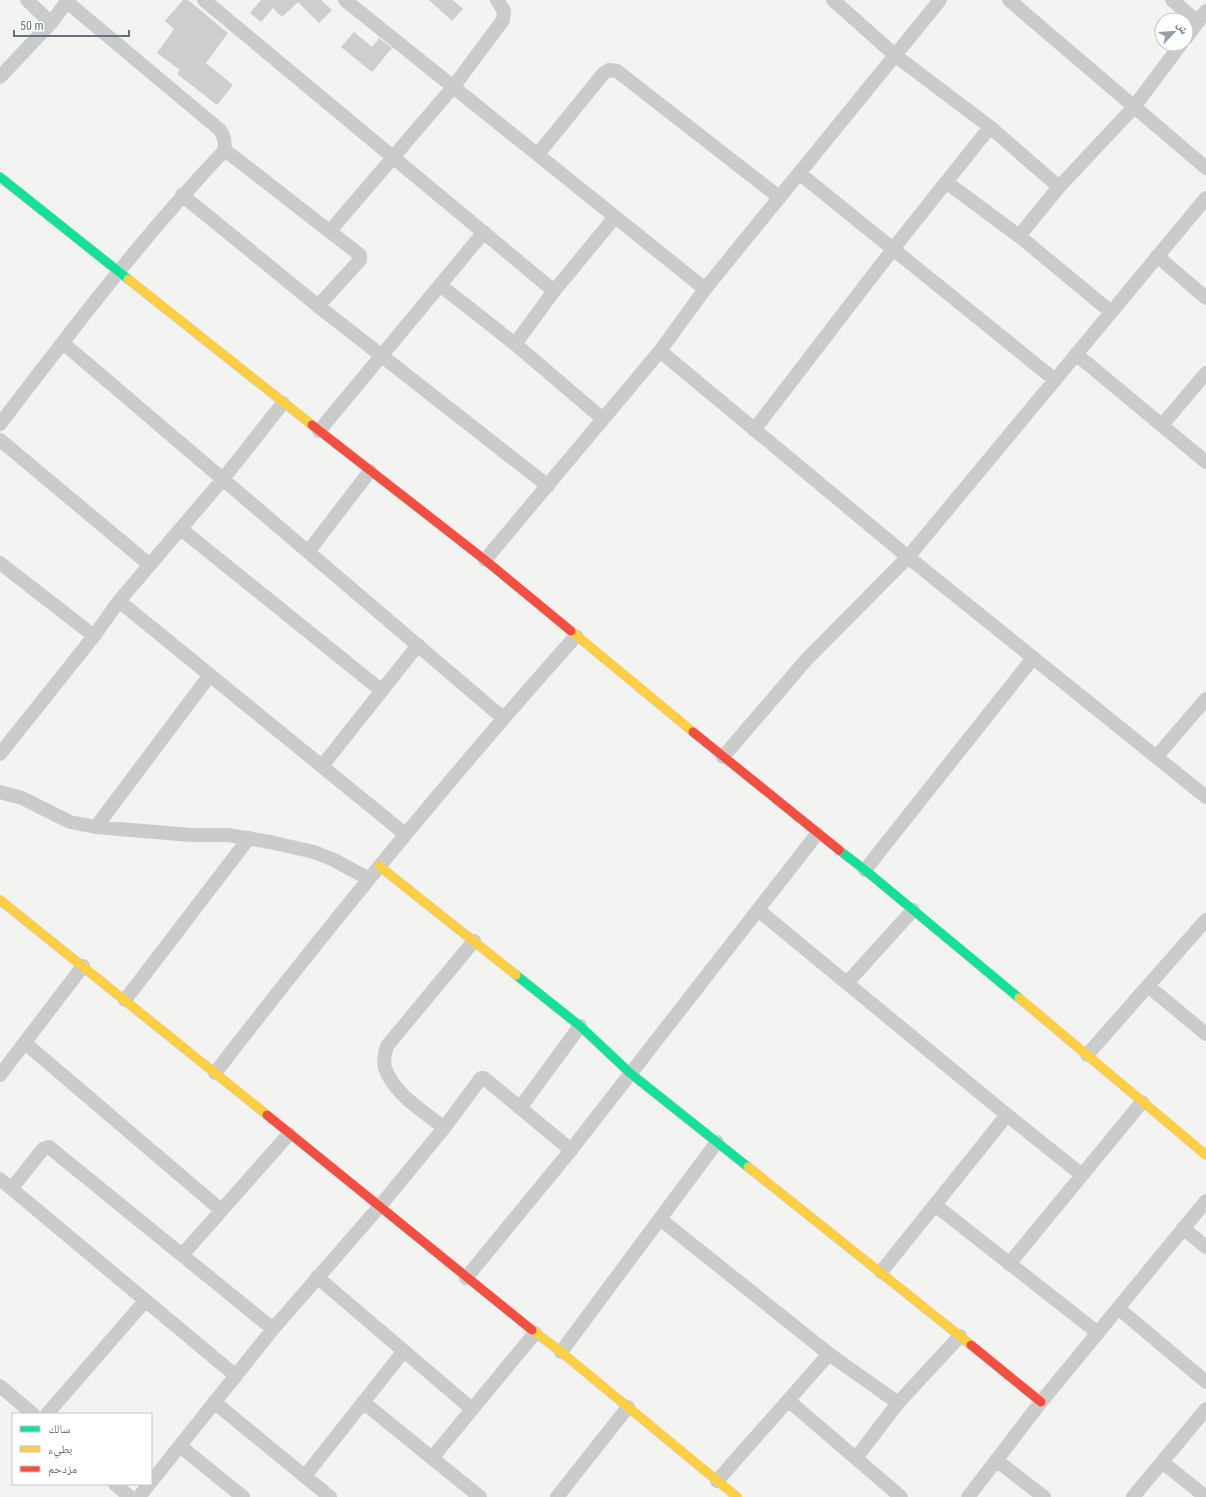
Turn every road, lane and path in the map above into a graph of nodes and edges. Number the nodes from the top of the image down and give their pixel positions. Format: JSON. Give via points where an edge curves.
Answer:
{"nodes":[{"id":1,"x":26,"y":0,"type":"edge"},
{"id":2,"x":204,"y":0,"type":"edge"},
{"id":3,"x":345,"y":0,"type":"edge"},
{"id":4,"x":497,"y":0,"type":"edge"},
{"id":5,"x":833,"y":0,"type":"edge"},
{"id":6,"x":940,"y":0,"type":"edge"},
{"id":7,"x":1010,"y":0,"type":"edge"},
{"id":8,"x":1172,"y":0,"type":"edge"},
{"id":9,"x":68,"y":1,"type":"edge"},
{"id":10,"x":1202,"y":16,"type":"edge"},
{"id":11,"x":51,"y":23,"type":"junction"},
{"id":12,"x":1194,"y":27,"type":"edge"},
{"id":13,"x":1176,"y":52,"type":"edge"},
{"id":14,"x":896,"y":56,"type":"junction"},
{"id":15,"x":0,"y":77,"type":"edge"},
{"id":16,"x":454,"y":86,"type":"junction"},
{"id":17,"x":1134,"y":107,"type":"junction"},
{"id":18,"x":990,"y":127,"type":"junction"},
{"id":19,"x":224,"y":150,"type":"junction"},
{"id":20,"x":538,"y":154,"type":"junction"},
{"id":21,"x":394,"y":156,"type":"junction"},
{"id":22,"x":1206,"y":168,"type":"edge"},
{"id":23,"x":799,"y":173,"type":"junction"},
{"id":24,"x":0,"y":177,"type":"edge"},
{"id":25,"x":946,"y":182,"type":"junction"},
{"id":26,"x":1059,"y":187,"type":"junction"},
{"id":27,"x":182,"y":195,"type":"junction"},
{"id":28,"x":779,"y":197,"type":"junction"},
{"id":29,"x":1206,"y":198,"type":"edge"},
{"id":30,"x":615,"y":216,"type":"junction"},
{"id":31,"x":330,"y":231,"type":"junction"},
{"id":32,"x":484,"y":232,"type":"junction"},
{"id":33,"x":1019,"y":236,"type":"junction"},
{"id":34,"x":893,"y":249,"type":"junction"},
{"id":35,"x":1157,"y":256,"type":"junction"},
{"id":36,"x":118,"y":271,"type":"junction"},
{"id":37,"x":440,"y":285,"type":"junction"},
{"id":38,"x":704,"y":289,"type":"junction"},
{"id":39,"x":554,"y":291,"type":"junction"},
{"id":40,"x":1206,"y":298,"type":"edge"},
{"id":41,"x":318,"y":306,"type":"junction"},
{"id":42,"x":1111,"y":312,"type":"junction"},
{"id":43,"x":63,"y":343,"type":"junction"},
{"id":44,"x":515,"y":344,"type":"junction"},
{"id":45,"x":660,"y":351,"type":"junction"},
{"id":46,"x":1076,"y":354,"type":"junction"},
{"id":47,"x":381,"y":356,"type":"junction"},
{"id":48,"x":1055,"y":380,"type":"junction"},
{"id":49,"x":1203,"y":381,"type":"edge"},
{"id":50,"x":283,"y":403,"type":"junction"},
{"id":51,"x":603,"y":419,"type":"junction"},
{"id":52,"x":0,"y":424,"type":"edge"},
{"id":53,"x":1162,"y":425,"type":"junction"},
{"id":54,"x":754,"y":430,"type":"junction"},
{"id":55,"x":319,"y":431,"type":"junction"},
{"id":56,"x":0,"y":440,"type":"edge"},
{"id":57,"x":1206,"y":462,"type":"edge"},
{"id":58,"x":370,"y":471,"type":"junction"},
{"id":59,"x":223,"y":479,"type":"junction"},
{"id":60,"x":548,"y":486,"type":"junction"},
{"id":61,"x":181,"y":529,"type":"junction"},
{"id":62,"x":308,"y":552,"type":"junction"},
{"id":63,"x":908,"y":557,"type":"junction"},
{"id":64,"x":485,"y":560,"type":"junction"},
{"id":65,"x":0,"y":563,"type":"edge"},
{"id":66,"x":150,"y":565,"type":"junction"},
{"id":67,"x":119,"y":601,"type":"junction"},
{"id":68,"x":94,"y":636,"type":"junction"},
{"id":69,"x":576,"y":636,"type":"junction"},
{"id":70,"x":418,"y":645,"type":"junction"},
{"id":71,"x":1034,"y":658,"type":"junction"},
{"id":72,"x":210,"y":675,"type":"junction"},
{"id":73,"x":382,"y":691,"type":"junction"},
{"id":74,"x":1206,"y":699,"type":"edge"},
{"id":75,"x":503,"y":718,"type":"junction"},
{"id":76,"x":0,"y":754,"type":"edge"},
{"id":77,"x":723,"y":757,"type":"junction"},
{"id":78,"x":1156,"y":757,"type":"junction"},
{"id":79,"x":322,"y":766,"type":"junction"},
{"id":80,"x":0,"y":792,"type":"edge"},
{"id":81,"x":1206,"y":797,"type":"edge"},
{"id":82,"x":96,"y":827,"type":"junction"},
{"id":83,"x":405,"y":834,"type":"junction"},
{"id":84,"x":818,"y":834,"type":"junction"},
{"id":85,"x":249,"y":838,"type":"junction"},
{"id":86,"x":379,"y":866,"type":"junction"},
{"id":87,"x":865,"y":870,"type":"junction"},
{"id":88,"x":369,"y":879,"type":"junction"},
{"id":89,"x":0,"y":900,"type":"edge"},
{"id":90,"x":758,"y":910,"type":"junction"},
{"id":91,"x":912,"y":910,"type":"junction"},
{"id":92,"x":1206,"y":920,"type":"edge"},
{"id":93,"x":474,"y":941,"type":"junction"},
{"id":94,"x":83,"y":966,"type":"junction"},
{"id":95,"x":847,"y":983,"type":"junction"},
{"id":96,"x":1148,"y":986,"type":"junction"},
{"id":97,"x":125,"y":1000,"type":"junction"},
{"id":98,"x":580,"y":1026,"type":"junction"},
{"id":99,"x":1206,"y":1034,"type":"edge"},
{"id":100,"x":25,"y":1043,"type":"junction"},
{"id":101,"x":1087,"y":1056,"type":"junction"},
{"id":102,"x":215,"y":1073,"type":"junction"},
{"id":103,"x":630,"y":1073,"type":"junction"},
{"id":104,"x":0,"y":1075,"type":"edge"},
{"id":105,"x":1142,"y":1102,"type":"junction"},
{"id":106,"x":520,"y":1108,"type":"junction"},
{"id":107,"x":1007,"y":1115,"type":"junction"},
{"id":108,"x":444,"y":1128,"type":"junction"},
{"id":109,"x":288,"y":1134,"type":"junction"},
{"id":110,"x":717,"y":1142,"type":"junction"},
{"id":111,"x":571,"y":1150,"type":"junction"},
{"id":112,"x":1206,"y":1155,"type":"edge"},
{"id":113,"x":1082,"y":1174,"type":"junction"},
{"id":114,"x":0,"y":1179,"type":"edge"},
{"id":115,"x":12,"y":1188,"type":"junction"},
{"id":116,"x":1206,"y":1201,"type":"edge"},
{"id":117,"x":935,"y":1205,"type":"junction"},
{"id":118,"x":380,"y":1206,"type":"junction"},
{"id":119,"x":221,"y":1210,"type":"junction"},
{"id":120,"x":660,"y":1219,"type":"junction"},
{"id":121,"x":1183,"y":1228,"type":"junction"},
{"id":122,"x":1206,"y":1247,"type":"edge"},
{"id":123,"x":182,"y":1255,"type":"junction"},
{"id":124,"x":1009,"y":1264,"type":"junction"},
{"id":125,"x":881,"y":1272,"type":"junction"},
{"id":126,"x":317,"y":1277,"type":"junction"},
{"id":127,"x":466,"y":1278,"type":"junction"},
{"id":128,"x":145,"y":1301,"type":"junction"},
{"id":129,"x":1118,"y":1308,"type":"junction"},
{"id":130,"x":273,"y":1329,"type":"junction"},
{"id":131,"x":535,"y":1333,"type":"junction"},
{"id":132,"x":1098,"y":1333,"type":"junction"},
{"id":133,"x":960,"y":1336,"type":"junction"},
{"id":134,"x":403,"y":1352,"type":"junction"},
{"id":135,"x":561,"y":1352,"type":"junction"},
{"id":136,"x":829,"y":1354,"type":"junction"},
{"id":137,"x":236,"y":1376,"type":"junction"},
{"id":138,"x":1206,"y":1382,"type":"edge"},
{"id":139,"x":0,"y":1386,"type":"edge"},
{"id":140,"x":789,"y":1401,"type":"junction"},
{"id":141,"x":214,"y":1402,"type":"junction"},
{"id":142,"x":363,"y":1402,"type":"junction"},
{"id":143,"x":1041,"y":1402,"type":"junction"},
{"id":144,"x":898,"y":1403,"type":"junction"},
{"id":145,"x":628,"y":1407,"type":"junction"},
{"id":146,"x":472,"y":1409,"type":"junction"},
{"id":147,"x":1206,"y":1409,"type":"edge"},
{"id":148,"x":32,"y":1413,"type":"edge"},
{"id":149,"x":49,"y":1413,"type":"edge"},
{"id":150,"x":180,"y":1446,"type":"junction"},
{"id":151,"x":432,"y":1458,"type":"junction"},
{"id":152,"x":856,"y":1458,"type":"junction"},
{"id":153,"x":996,"y":1460,"type":"junction"},
{"id":154,"x":1162,"y":1462,"type":"junction"},
{"id":155,"x":305,"y":1476,"type":"junction"},
{"id":156,"x":152,"y":1481,"type":"edge"},
{"id":157,"x":717,"y":1481,"type":"junction"},
{"id":158,"x":116,"y":1485,"type":"edge"},
{"id":159,"x":148,"y":1485,"type":"edge"},
{"id":160,"x":130,"y":1497,"type":"edge"},
{"id":161,"x":139,"y":1497,"type":"edge"},
{"id":162,"x":243,"y":1497,"type":"edge"},
{"id":163,"x":330,"y":1497,"type":"edge"},
{"id":164,"x":480,"y":1497,"type":"edge"},
{"id":165,"x":557,"y":1497,"type":"edge"},
{"id":166,"x":736,"y":1497,"type":"edge"},
{"id":167,"x":901,"y":1497,"type":"edge"},
{"id":168,"x":968,"y":1497,"type":"edge"},
{"id":169,"x":1044,"y":1497,"type":"edge"},
{"id":170,"x":1133,"y":1497,"type":"edge"},
{"id":171,"x":1206,"y":1497,"type":"edge"}],
"edges":[{"from":1,"to":11,"type":"street"},
{"from":2,"to":21,"type":"street"},
{"from":3,"to":16,"type":"street"},
{"from":4,"to":16,"type":"street","via":[[504,11],[503,20]]},
{"from":5,"to":14,"type":"street"},
{"from":6,"to":14,"type":"street"},
{"from":7,"to":17,"type":"street"},
{"from":8,"to":10,"type":"street"},
{"from":9,"to":11,"type":"street"},
{"from":9,"to":19,"type":"street","via":[[220,130],[224,138]]},
{"from":10,"to":12,"type":"street"},
{"from":11,"to":15,"type":"street"},
{"from":13,"to":17,"type":"street"},
{"from":14,"to":18,"type":"street"},
{"from":14,"to":23,"type":"street"},
{"from":16,"to":20,"type":"street"},
{"from":16,"to":21,"type":"street"},
{"from":17,"to":22,"type":"street"},
{"from":17,"to":26,"type":"street"},
{"from":18,"to":25,"type":"street"},
{"from":18,"to":26,"type":"street"},
{"from":19,"to":27,"type":"street"},
{"from":19,"to":31,"type":"street"},
{"from":20,"to":28,"type":"street","via":[[603,74],[609,70],[617,71]]},
{"from":20,"to":30,"type":"street"},
{"from":21,"to":31,"type":"street"},
{"from":21,"to":32,"type":"street"},
{"from":23,"to":28,"type":"street"},
{"from":23,"to":34,"type":"street"},
{"from":24,"to":36,"type":"street"},
{"from":25,"to":33,"type":"street"},
{"from":25,"to":34,"type":"street"},
{"from":26,"to":33,"type":"street"},
{"from":27,"to":36,"type":"street"},
{"from":27,"to":41,"type":"street"},
{"from":28,"to":38,"type":"street"},
{"from":29,"to":35,"type":"street"},
{"from":30,"to":38,"type":"street"},
{"from":30,"to":39,"type":"street"},
{"from":31,"to":41,"type":"street","via":[[356,251],[360,255],[360,260]]},
{"from":32,"to":37,"type":"street"},
{"from":32,"to":39,"type":"street"},
{"from":33,"to":42,"type":"street"},
{"from":34,"to":48,"type":"street"},
{"from":34,"to":54,"type":"street"},
{"from":35,"to":40,"type":"street"},
{"from":35,"to":42,"type":"street"},
{"from":36,"to":43,"type":"street"},
{"from":36,"to":50,"type":"street"},
{"from":37,"to":44,"type":"street"},
{"from":37,"to":47,"type":"street"},
{"from":38,"to":45,"type":"street"},
{"from":39,"to":44,"type":"street"},
{"from":41,"to":47,"type":"street"},
{"from":42,"to":46,"type":"street"},
{"from":43,"to":52,"type":"street"},
{"from":43,"to":59,"type":"street"},
{"from":44,"to":51,"type":"street"},
{"from":45,"to":51,"type":"street"},
{"from":45,"to":54,"type":"street"},
{"from":46,"to":48,"type":"street"},
{"from":46,"to":53,"type":"street"},
{"from":47,"to":55,"type":"street"},
{"from":47,"to":60,"type":"street"},
{"from":48,"to":63,"type":"street"},
{"from":49,"to":53,"type":"street"},
{"from":50,"to":55,"type":"street"},
{"from":50,"to":59,"type":"street"},
{"from":51,"to":60,"type":"street"},
{"from":53,"to":57,"type":"street"},
{"from":54,"to":63,"type":"street"},
{"from":55,"to":58,"type":"street"},
{"from":56,"to":66,"type":"street"},
{"from":58,"to":62,"type":"street"},
{"from":58,"to":64,"type":"street"},
{"from":59,"to":61,"type":"street"},
{"from":59,"to":62,"type":"street"},
{"from":60,"to":64,"type":"street"},
{"from":61,"to":66,"type":"street"},
{"from":61,"to":73,"type":"street"},
{"from":62,"to":70,"type":"street"},
{"from":63,"to":71,"type":"street"},
{"from":63,"to":77,"type":"street","via":[[806,660]]},
{"from":64,"to":69,"type":"street"},
{"from":65,"to":68,"type":"street"},
{"from":66,"to":67,"type":"street"},
{"from":67,"to":68,"type":"street"},
{"from":67,"to":72,"type":"street"},
{"from":68,"to":76,"type":"street"},
{"from":69,"to":75,"type":"street"},
{"from":69,"to":77,"type":"street"},
{"from":70,"to":73,"type":"street"},
{"from":70,"to":75,"type":"street"},
{"from":71,"to":78,"type":"street"},
{"from":71,"to":87,"type":"street"},
{"from":72,"to":79,"type":"street"},
{"from":72,"to":82,"type":"street"},
{"from":73,"to":79,"type":"street"},
{"from":74,"to":78,"type":"street"},
{"from":75,"to":83,"type":"street"},
{"from":77,"to":84,"type":"street"},
{"from":78,"to":81,"type":"street"},
{"from":79,"to":83,"type":"street"},
{"from":80,"to":82,"type":"street","via":[[22,798],[70,822]]},
{"from":82,"to":85,"type":"street"},
{"from":83,"to":86,"type":"street"},
{"from":84,"to":87,"type":"street"},
{"from":84,"to":90,"type":"street"},
{"from":85,"to":88,"type":"street","via":[[314,852]]},
{"from":85,"to":97,"type":"street"},
{"from":86,"to":88,"type":"street"},
{"from":86,"to":93,"type":"street"},
{"from":87,"to":91,"type":"street"},
{"from":88,"to":102,"type":"street"},
{"from":89,"to":94,"type":"street"},
{"from":90,"to":95,"type":"street"},
{"from":90,"to":103,"type":"street"},
{"from":91,"to":95,"type":"street"},
{"from":91,"to":101,"type":"street"},
{"from":92,"to":96,"type":"street"},
{"from":93,"to":98,"type":"street"},
{"from":93,"to":108,"type":"street","via":[[387,1046],[385,1055],[385,1067],[394,1084]]},
{"from":94,"to":97,"type":"street"},
{"from":94,"to":100,"type":"street"},
{"from":95,"to":107,"type":"street"},
{"from":96,"to":99,"type":"street"},
{"from":96,"to":101,"type":"street"},
{"from":97,"to":102,"type":"street"},
{"from":98,"to":103,"type":"street"},
{"from":98,"to":106,"type":"street"},
{"from":100,"to":104,"type":"street"},
{"from":100,"to":119,"type":"street"},
{"from":101,"to":105,"type":"street"},
{"from":102,"to":109,"type":"street"},
{"from":103,"to":110,"type":"street"},
{"from":103,"to":111,"type":"street"},
{"from":105,"to":112,"type":"street"},
{"from":105,"to":113,"type":"street"},
{"from":106,"to":108,"type":"street","via":[[481,1078]]},
{"from":106,"to":111,"type":"street"},
{"from":107,"to":113,"type":"street"},
{"from":107,"to":117,"type":"street"},
{"from":108,"to":118,"type":"street"},
{"from":109,"to":118,"type":"street"},
{"from":109,"to":119,"type":"street"},
{"from":110,"to":120,"type":"street"},
{"from":110,"to":125,"type":"street"},
{"from":111,"to":127,"type":"street"},
{"from":113,"to":124,"type":"street"},
{"from":114,"to":115,"type":"street"},
{"from":115,"to":123,"type":"street","via":[[43,1149],[49,1147]]},
{"from":115,"to":128,"type":"street"},
{"from":116,"to":121,"type":"street"},
{"from":117,"to":124,"type":"street"},
{"from":117,"to":125,"type":"street"},
{"from":118,"to":126,"type":"street"},
{"from":118,"to":127,"type":"street"},
{"from":119,"to":123,"type":"street"},
{"from":120,"to":135,"type":"street"},
{"from":120,"to":136,"type":"street"},
{"from":121,"to":122,"type":"street"},
{"from":121,"to":129,"type":"street"},
{"from":123,"to":130,"type":"street"},
{"from":124,"to":132,"type":"street"},
{"from":125,"to":133,"type":"street"},
{"from":126,"to":130,"type":"street"},
{"from":126,"to":134,"type":"street"},
{"from":127,"to":131,"type":"street"},
{"from":128,"to":137,"type":"street"},
{"from":128,"to":149,"type":"street"},
{"from":129,"to":132,"type":"street"},
{"from":129,"to":138,"type":"street"},
{"from":130,"to":137,"type":"street"},
{"from":131,"to":135,"type":"street"},
{"from":131,"to":146,"type":"street"},
{"from":132,"to":143,"type":"street"},
{"from":133,"to":143,"type":"street"},
{"from":133,"to":144,"type":"street"},
{"from":134,"to":142,"type":"street"},
{"from":134,"to":146,"type":"street"},
{"from":135,"to":145,"type":"street"},
{"from":136,"to":140,"type":"street"},
{"from":136,"to":144,"type":"street"},
{"from":137,"to":141,"type":"street"},
{"from":139,"to":148,"type":"street"},
{"from":140,"to":152,"type":"street"},
{"from":140,"to":157,"type":"street"},
{"from":141,"to":150,"type":"street"},
{"from":141,"to":155,"type":"street"},
{"from":142,"to":151,"type":"street"},
{"from":142,"to":155,"type":"street"},
{"from":143,"to":153,"type":"street"},
{"from":144,"to":152,"type":"street"},
{"from":145,"to":157,"type":"street"},
{"from":145,"to":165,"type":"street"},
{"from":146,"to":151,"type":"street"},
{"from":147,"to":154,"type":"street"},
{"from":150,"to":156,"type":"street"},
{"from":150,"to":162,"type":"street"},
{"from":151,"to":164,"type":"street"},
{"from":152,"to":167,"type":"street"},
{"from":153,"to":168,"type":"street"},
{"from":153,"to":169,"type":"street"},
{"from":154,"to":170,"type":"street"},
{"from":154,"to":171,"type":"street"},
{"from":155,"to":163,"type":"street"},
{"from":157,"to":166,"type":"street"},
{"from":158,"to":160,"type":"street"},
{"from":159,"to":161,"type":"street"}]}
